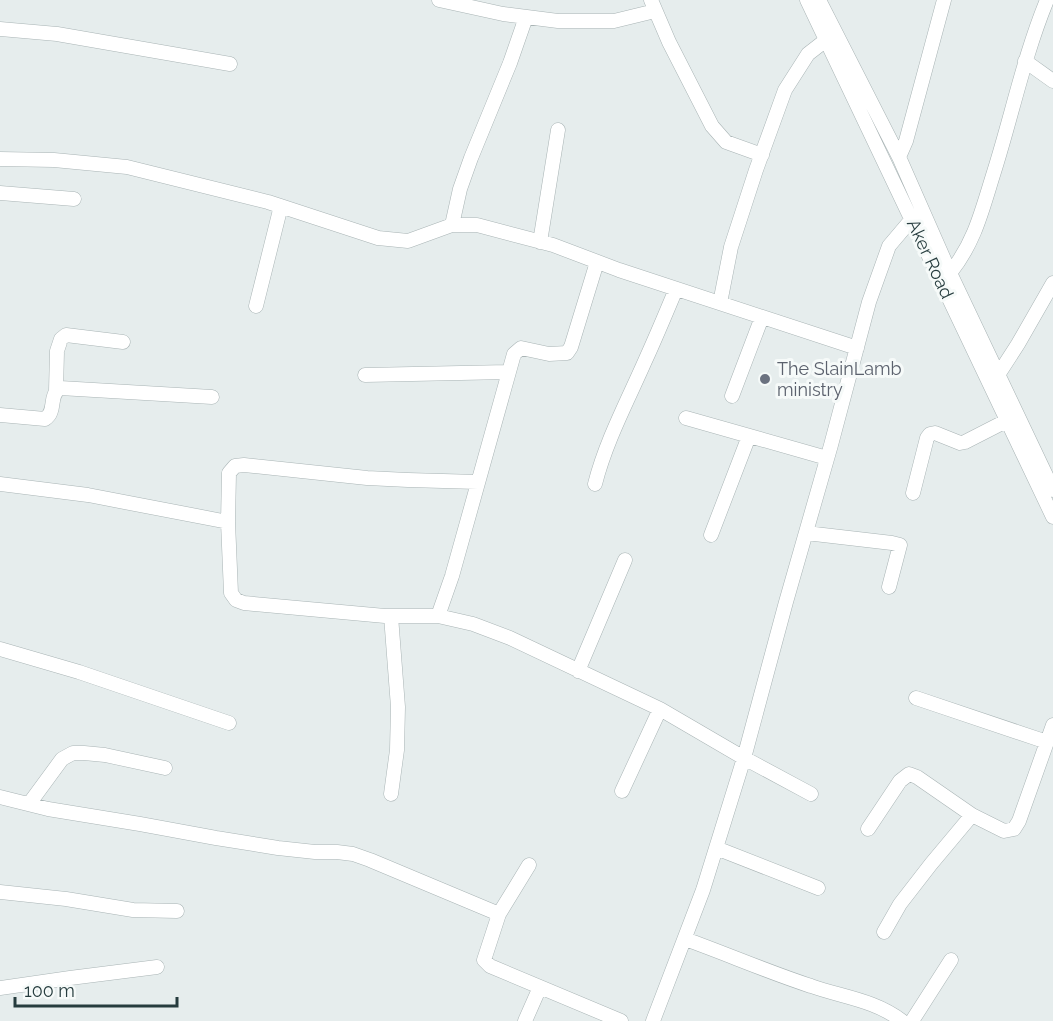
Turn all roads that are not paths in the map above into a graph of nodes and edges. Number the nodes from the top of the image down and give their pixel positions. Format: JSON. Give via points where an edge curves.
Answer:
{"nodes":[{"id":1,"x":439,"y":0,"type":"edge"},
{"id":2,"x":807,"y":0,"type":"edge"},
{"id":3,"x":819,"y":0,"type":"edge"},
{"id":4,"x":944,"y":0,"type":"edge"},
{"id":5,"x":1047,"y":0,"type":"edge"},
{"id":6,"x":653,"y":6,"type":"edge"},
{"id":7,"x":526,"y":16,"type":"junction"},
{"id":8,"x":0,"y":28,"type":"edge"},
{"id":9,"x":826,"y":40,"type":"junction"},
{"id":10,"x":1025,"y":62,"type":"junction"},
{"id":11,"x":230,"y":64,"type":"dead end"},
{"id":12,"x":1053,"y":81,"type":"edge"},
{"id":13,"x":558,"y":130,"type":"dead end"},
{"id":14,"x":762,"y":155,"type":"junction"},
{"id":15,"x":899,"y":157,"type":"junction"},
{"id":16,"x":0,"y":159,"type":"edge"},
{"id":17,"x":0,"y":194,"type":"edge"},
{"id":18,"x":74,"y":199,"type":"dead end"},
{"id":19,"x":281,"y":206,"type":"junction"},
{"id":20,"x":911,"y":220,"type":"junction"},
{"id":21,"x":452,"y":225,"type":"junction"},
{"id":22,"x":540,"y":242,"type":"junction"},
{"id":23,"x":597,"y":262,"type":"junction"},
{"id":24,"x":950,"y":273,"type":"junction"},
{"id":25,"x":1053,"y":284,"type":"edge"},
{"id":26,"x":676,"y":288,"type":"junction"},
{"id":27,"x":720,"y":303,"type":"junction"},
{"id":28,"x":256,"y":306,"type":"dead end"},
{"id":29,"x":762,"y":317,"type":"junction"},
{"id":30,"x":123,"y":342,"type":"dead end"},
{"id":31,"x":857,"y":348,"type":"junction"},
{"id":32,"x":508,"y":372,"type":"junction"},
{"id":33,"x":365,"y":375,"type":"dead end"},
{"id":34,"x":998,"y":375,"type":"junction"},
{"id":35,"x":56,"y":391,"type":"junction"},
{"id":36,"x":732,"y":396,"type":"dead end"},
{"id":37,"x":212,"y":397,"type":"dead end"},
{"id":38,"x":0,"y":415,"type":"edge"},
{"id":39,"x":686,"y":418,"type":"dead end"},
{"id":40,"x":1008,"y":420,"type":"junction"},
{"id":41,"x":1020,"y":434,"type":"junction"},
{"id":42,"x":749,"y":436,"type":"junction"},
{"id":43,"x":827,"y":458,"type":"junction"},
{"id":44,"x":478,"y":482,"type":"junction"},
{"id":45,"x":0,"y":484,"type":"edge"},
{"id":46,"x":595,"y":484,"type":"dead end"},
{"id":47,"x":1052,"y":487,"type":"edge"},
{"id":48,"x":912,"y":493,"type":"dead end"},
{"id":49,"x":1053,"y":518,"type":"edge"},
{"id":50,"x":228,"y":522,"type":"junction"},
{"id":51,"x":806,"y":533,"type":"junction"},
{"id":52,"x":711,"y":535,"type":"dead end"},
{"id":53,"x":625,"y":560,"type":"dead end"},
{"id":54,"x":889,"y":587,"type":"dead end"},
{"id":55,"x":391,"y":616,"type":"junction"},
{"id":56,"x":438,"y":616,"type":"junction"},
{"id":57,"x":0,"y":649,"type":"edge"},
{"id":58,"x":578,"y":671,"type":"junction"},
{"id":59,"x":916,"y":698,"type":"dead end"},
{"id":60,"x":660,"y":709,"type":"junction"},
{"id":61,"x":229,"y":723,"type":"dead end"},
{"id":62,"x":1053,"y":725,"type":"edge"},
{"id":63,"x":1047,"y":742,"type":"junction"},
{"id":64,"x":744,"y":758,"type":"junction"},
{"id":65,"x":165,"y":768,"type":"dead end"},
{"id":66,"x":622,"y":791,"type":"dead end"},
{"id":67,"x":391,"y":794,"type":"dead end"},
{"id":68,"x":811,"y":794,"type":"dead end"},
{"id":69,"x":0,"y":797,"type":"edge"},
{"id":70,"x":29,"y":804,"type":"junction"},
{"id":71,"x":972,"y":815,"type":"junction"},
{"id":72,"x":868,"y":828,"type":"dead end"},
{"id":73,"x":716,"y":848,"type":"junction"},
{"id":74,"x":529,"y":865,"type":"dead end"},
{"id":75,"x":818,"y":888,"type":"dead end"},
{"id":76,"x":0,"y":892,"type":"edge"},
{"id":77,"x":177,"y":911,"type":"dead end"},
{"id":78,"x":499,"y":914,"type":"junction"},
{"id":79,"x":884,"y":932,"type":"dead end"},
{"id":80,"x":685,"y":939,"type":"junction"},
{"id":81,"x":951,"y":960,"type":"dead end"},
{"id":82,"x":157,"y":968,"type":"dead end"},
{"id":83,"x":540,"y":987,"type":"junction"},
{"id":84,"x":0,"y":988,"type":"edge"},
{"id":85,"x":525,"y":1021,"type":"edge"},
{"id":86,"x":621,"y":1021,"type":"edge"},
{"id":87,"x":653,"y":1021,"type":"edge"},
{"id":88,"x":902,"y":1021,"type":"edge"},
{"id":89,"x":912,"y":1021,"type":"edge"}],
"edges":[{"from":1,"to":7,"type":"street"},
{"from":2,"to":9,"type":"street","name":"Aker Road"},
{"from":3,"to":15,"type":"street","name":"Aker Road"},
{"from":4,"to":15,"type":"street"},
{"from":5,"to":10,"type":"street"},
{"from":6,"to":7,"type":"street","via":[[614,21],[558,21]]},
{"from":6,"to":14,"type":"street","via":[[712,126],[726,142]]},
{"from":7,"to":21,"type":"street","via":[[460,189]]},
{"from":8,"to":11,"type":"street"},
{"from":9,"to":14,"type":"street","via":[[808,54],[785,90]]},
{"from":9,"to":20,"type":"street","name":"Aker Road"},
{"from":10,"to":12,"type":"street"},
{"from":10,"to":24,"type":"street","via":[[980,216],[970,244]]},
{"from":13,"to":22,"type":"street"},
{"from":14,"to":27,"type":"street","via":[[731,247]]},
{"from":15,"to":24,"type":"street","name":"Aker Road"},
{"from":16,"to":19,"type":"street","via":[[127,166]]},
{"from":17,"to":18,"type":"street"},
{"from":19,"to":21,"type":"street","via":[[378,238],[408,241]]},
{"from":19,"to":28,"type":"street"},
{"from":20,"to":31,"type":"street","via":[[889,246]]},
{"from":20,"to":40,"type":"street","name":"Aker Road"},
{"from":21,"to":22,"type":"street","via":[[477,225]]},
{"from":22,"to":23,"type":"street"},
{"from":23,"to":26,"type":"street"},
{"from":23,"to":32,"type":"street","via":[[567,353],[521,348],[514,354]]},
{"from":24,"to":34,"type":"street","name":"Aker Road"},
{"from":25,"to":34,"type":"street"},
{"from":26,"to":27,"type":"street"},
{"from":26,"to":46,"type":"street","via":[[614,429]]},
{"from":27,"to":29,"type":"street"},
{"from":29,"to":31,"type":"street"},
{"from":29,"to":36,"type":"street"},
{"from":30,"to":35,"type":"street","via":[[66,335],[57,351]]},
{"from":31,"to":43,"type":"street"},
{"from":32,"to":33,"type":"street"},
{"from":32,"to":44,"type":"street"},
{"from":34,"to":41,"type":"street","name":"Aker Road"},
{"from":35,"to":37,"type":"street","via":[[60,388]]},
{"from":35,"to":38,"type":"street","via":[[52,412],[45,419]]},
{"from":39,"to":42,"type":"street"},
{"from":40,"to":41,"type":"street","name":"Aker Road"},
{"from":40,"to":48,"type":"street","via":[[960,443],[930,434]]},
{"from":41,"to":47,"type":"street","name":"Aker Road"},
{"from":41,"to":49,"type":"street","name":"Aker Road"},
{"from":42,"to":43,"type":"street"},
{"from":42,"to":52,"type":"street"},
{"from":43,"to":51,"type":"street"},
{"from":44,"to":50,"type":"street","via":[[235,466],[229,473]]},
{"from":44,"to":56,"type":"street"},
{"from":45,"to":50,"type":"street","via":[[88,495]]},
{"from":50,"to":55,"type":"street","via":[[231,593],[236,600]]},
{"from":51,"to":54,"type":"street","via":[[900,545]]},
{"from":51,"to":64,"type":"street"},
{"from":53,"to":58,"type":"street"},
{"from":55,"to":56,"type":"street"},
{"from":55,"to":67,"type":"street","via":[[398,707]]},
{"from":56,"to":58,"type":"street","via":[[510,638]]},
{"from":57,"to":61,"type":"street"},
{"from":58,"to":60,"type":"street"},
{"from":59,"to":63,"type":"street"},
{"from":60,"to":64,"type":"street"},
{"from":60,"to":66,"type":"street"},
{"from":62,"to":63,"type":"street"},
{"from":63,"to":71,"type":"street","via":[[1014,829],[1004,831]]},
{"from":64,"to":68,"type":"street"},
{"from":64,"to":73,"type":"street"},
{"from":65,"to":70,"type":"street","via":[[105,755],[73,753],[62,759]]},
{"from":69,"to":70,"type":"street"},
{"from":70,"to":78,"type":"street","via":[[279,848],[353,854]]},
{"from":71,"to":72,"type":"street","via":[[909,774]]},
{"from":71,"to":79,"type":"street","via":[[900,904]]},
{"from":73,"to":75,"type":"street"},
{"from":73,"to":80,"type":"street"},
{"from":74,"to":78,"type":"street"},
{"from":76,"to":77,"type":"street","via":[[133,910]]},
{"from":78,"to":83,"type":"street","via":[[484,960]]},
{"from":80,"to":87,"type":"street"},
{"from":80,"to":88,"type":"street","via":[[812,987],[863,1000]]},
{"from":81,"to":89,"type":"street"},
{"from":82,"to":84,"type":"street"},
{"from":83,"to":85,"type":"street"},
{"from":83,"to":86,"type":"street"}]}
